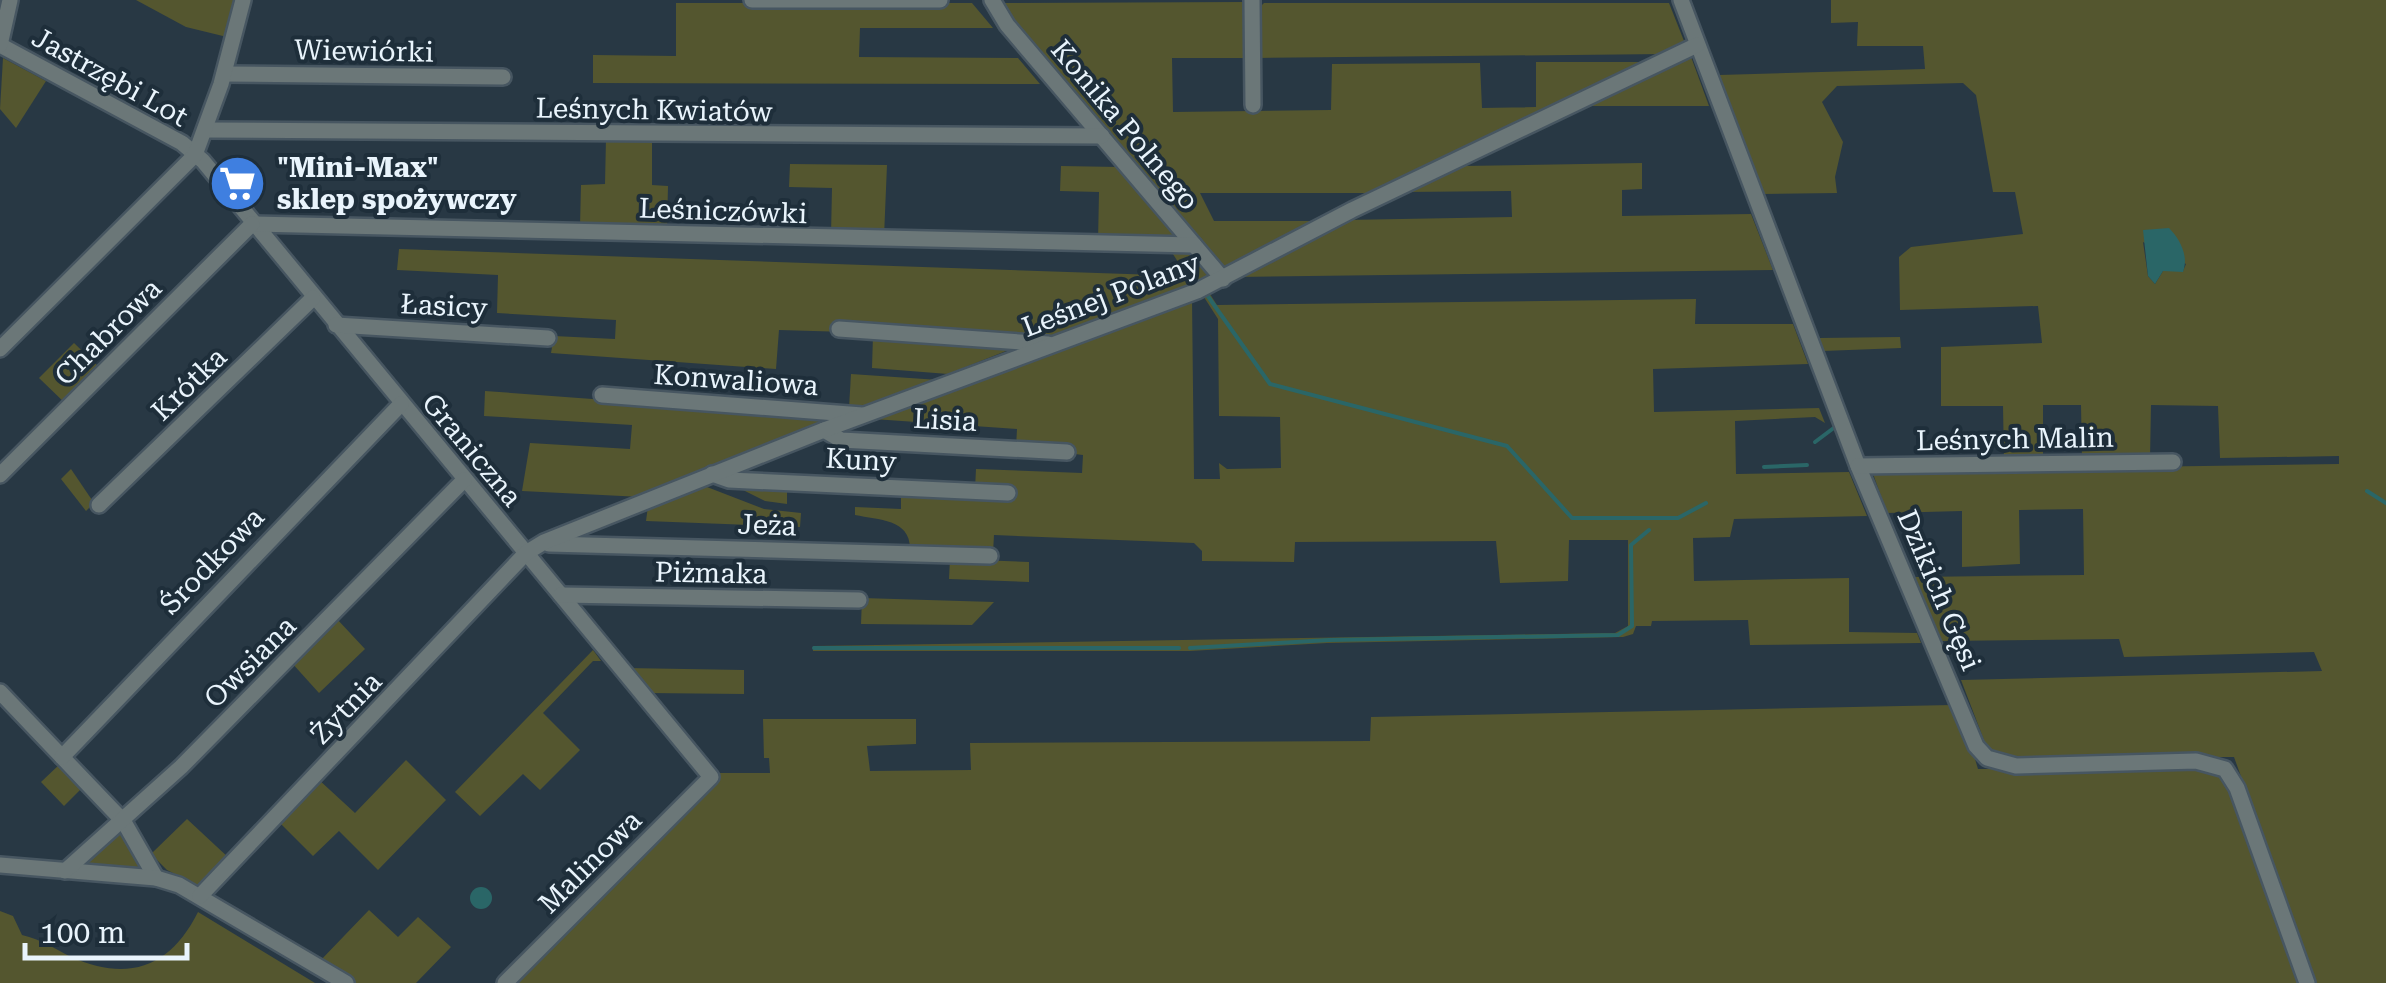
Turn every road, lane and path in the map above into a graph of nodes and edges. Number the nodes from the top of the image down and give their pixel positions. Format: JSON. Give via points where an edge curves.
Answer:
{"nodes":[{"id":1,"x":10,"y":0,"type":"edge"},
{"id":2,"x":243,"y":0,"type":"edge"},
{"id":3,"x":752,"y":0,"type":"edge"},
{"id":4,"x":940,"y":0,"type":"edge"},
{"id":5,"x":992,"y":0,"type":"edge"},
{"id":6,"x":1252,"y":0,"type":"edge"},
{"id":7,"x":1681,"y":0,"type":"edge"},
{"id":8,"x":0,"y":45,"type":"edge"},
{"id":9,"x":1696,"y":45,"type":"junction"},
{"id":10,"x":224,"y":74,"type":"junction"},
{"id":11,"x":503,"y":77,"type":"dead end"},
{"id":12,"x":1253,"y":106,"type":"dead end"},
{"id":13,"x":205,"y":130,"type":"junction"},
{"id":14,"x":1102,"y":136,"type":"junction"},
{"id":15,"x":195,"y":155,"type":"junction"},
{"id":16,"x":252,"y":224,"type":"junction"},
{"id":17,"x":1194,"y":245,"type":"junction"},
{"id":18,"x":1224,"y":279,"type":"junction"},
{"id":19,"x":313,"y":298,"type":"junction"},
{"id":20,"x":336,"y":325,"type":"junction"},
{"id":21,"x":839,"y":328,"type":"dead end"},
{"id":22,"x":548,"y":338,"type":"dead end"},
{"id":23,"x":1052,"y":344,"type":"junction"},
{"id":24,"x":0,"y":349,"type":"edge"},
{"id":25,"x":602,"y":395,"type":"dead end"},
{"id":26,"x":401,"y":404,"type":"junction"},
{"id":27,"x":866,"y":416,"type":"junction"},
{"id":28,"x":824,"y":430,"type":"junction"},
{"id":29,"x":1066,"y":452,"type":"dead end"},
{"id":30,"x":2173,"y":462,"type":"dead end"},
{"id":31,"x":1858,"y":466,"type":"junction"},
{"id":32,"x":712,"y":474,"type":"junction"},
{"id":33,"x":0,"y":475,"type":"edge"},
{"id":34,"x":464,"y":480,"type":"junction"},
{"id":35,"x":1008,"y":493,"type":"dead end"},
{"id":36,"x":99,"y":505,"type":"dead end"},
{"id":37,"x":544,"y":542,"type":"junction"},
{"id":38,"x":526,"y":553,"type":"junction"},
{"id":39,"x":990,"y":556,"type":"dead end"},
{"id":40,"x":561,"y":595,"type":"junction"},
{"id":41,"x":859,"y":600,"type":"dead end"},
{"id":42,"x":0,"y":692,"type":"edge"},
{"id":43,"x":62,"y":757,"type":"junction"},
{"id":44,"x":711,"y":777,"type":"joint"},
{"id":45,"x":124,"y":822,"type":"junction"},
{"id":46,"x":0,"y":866,"type":"edge"},
{"id":47,"x":65,"y":871,"type":"junction"},
{"id":48,"x":156,"y":878,"type":"junction"},
{"id":49,"x":200,"y":896,"type":"junction"},
{"id":50,"x":346,"y":983,"type":"edge"},
{"id":51,"x":505,"y":983,"type":"edge"},
{"id":52,"x":2308,"y":983,"type":"edge"}],
"edges":[{"from":1,"to":8,"type":"street"},
{"from":2,"to":10,"type":"street"},
{"from":3,"to":4,"type":"street"},
{"from":5,"to":14,"type":"street","name":"Konika Polnego"},
{"from":6,"to":12,"type":"street"},
{"from":7,"to":9,"type":"street","name":"Dzikich Gęsi"},
{"from":8,"to":15,"type":"street","name":"Jastrzębi Lot"},
{"from":9,"to":18,"type":"street","name":"Leśnej Polany"},
{"from":9,"to":31,"type":"street","name":"Dzikich Gęsi"},
{"from":10,"to":11,"type":"street","name":"Wiewiórki"},
{"from":10,"to":13,"type":"street"},
{"from":13,"to":14,"type":"street","name":"Leśnych Kwiatów"},
{"from":13,"to":15,"type":"street"},
{"from":14,"to":17,"type":"street","name":"Konika Polnego"},
{"from":15,"to":16,"type":"street","name":"Graniczna"},
{"from":15,"to":24,"type":"street"},
{"from":16,"to":17,"type":"street","name":"Leśniczówki"},
{"from":16,"to":19,"type":"street","name":"Graniczna"},
{"from":16,"to":33,"type":"street","name":"Chabrowa"},
{"from":17,"to":18,"type":"street","name":"Konika Polnego"},
{"from":18,"to":23,"type":"street","name":"Leśnej Polany"},
{"from":19,"to":20,"type":"street","name":"Graniczna"},
{"from":19,"to":36,"type":"street","name":"Krótka"},
{"from":20,"to":22,"type":"street","name":"Łasicy"},
{"from":20,"to":26,"type":"street","name":"Graniczna"},
{"from":21,"to":23,"type":"street"},
{"from":23,"to":27,"type":"street","name":"Leśnej Polany"},
{"from":25,"to":27,"type":"street","name":"Konwaliowa"},
{"from":26,"to":34,"type":"street","name":"Graniczna"},
{"from":26,"to":43,"type":"street","name":"Środkowa"},
{"from":27,"to":28,"type":"street","name":"Leśnej Polany"},
{"from":28,"to":29,"type":"street","name":"Lisia","via":[[841,440]]},
{"from":28,"to":32,"type":"street","name":"Leśnej Polany"},
{"from":30,"to":31,"type":"street","name":"Leśnych Malin"},
{"from":31,"to":52,"type":"street","name":"Dzikich Gęsi","via":[[1984,756],[2016,766],[2196,761],[2225,769]]},
{"from":32,"to":35,"type":"street","name":"Kuny"},
{"from":32,"to":37,"type":"street","name":"Leśnej Polany"},
{"from":34,"to":38,"type":"street","name":"Graniczna"},
{"from":34,"to":45,"type":"street","name":"Owsiana"},
{"from":37,"to":38,"type":"street","name":"Leśnej Polany"},
{"from":37,"to":39,"type":"street","name":"Jeża"},
{"from":38,"to":40,"type":"street","name":"Graniczna"},
{"from":38,"to":49,"type":"street","name":"Żytnia"},
{"from":40,"to":41,"type":"street","name":"Piżmaka"},
{"from":40,"to":44,"type":"street","name":"Graniczna"},
{"from":42,"to":43,"type":"street"},
{"from":43,"to":45,"type":"street"},
{"from":44,"to":51,"type":"street","name":"Malinowa"},
{"from":45,"to":47,"type":"street","name":"Owsiana"},
{"from":45,"to":48,"type":"street"},
{"from":46,"to":47,"type":"street"},
{"from":47,"to":48,"type":"street"},
{"from":48,"to":49,"type":"street"},
{"from":49,"to":50,"type":"street"}]}
